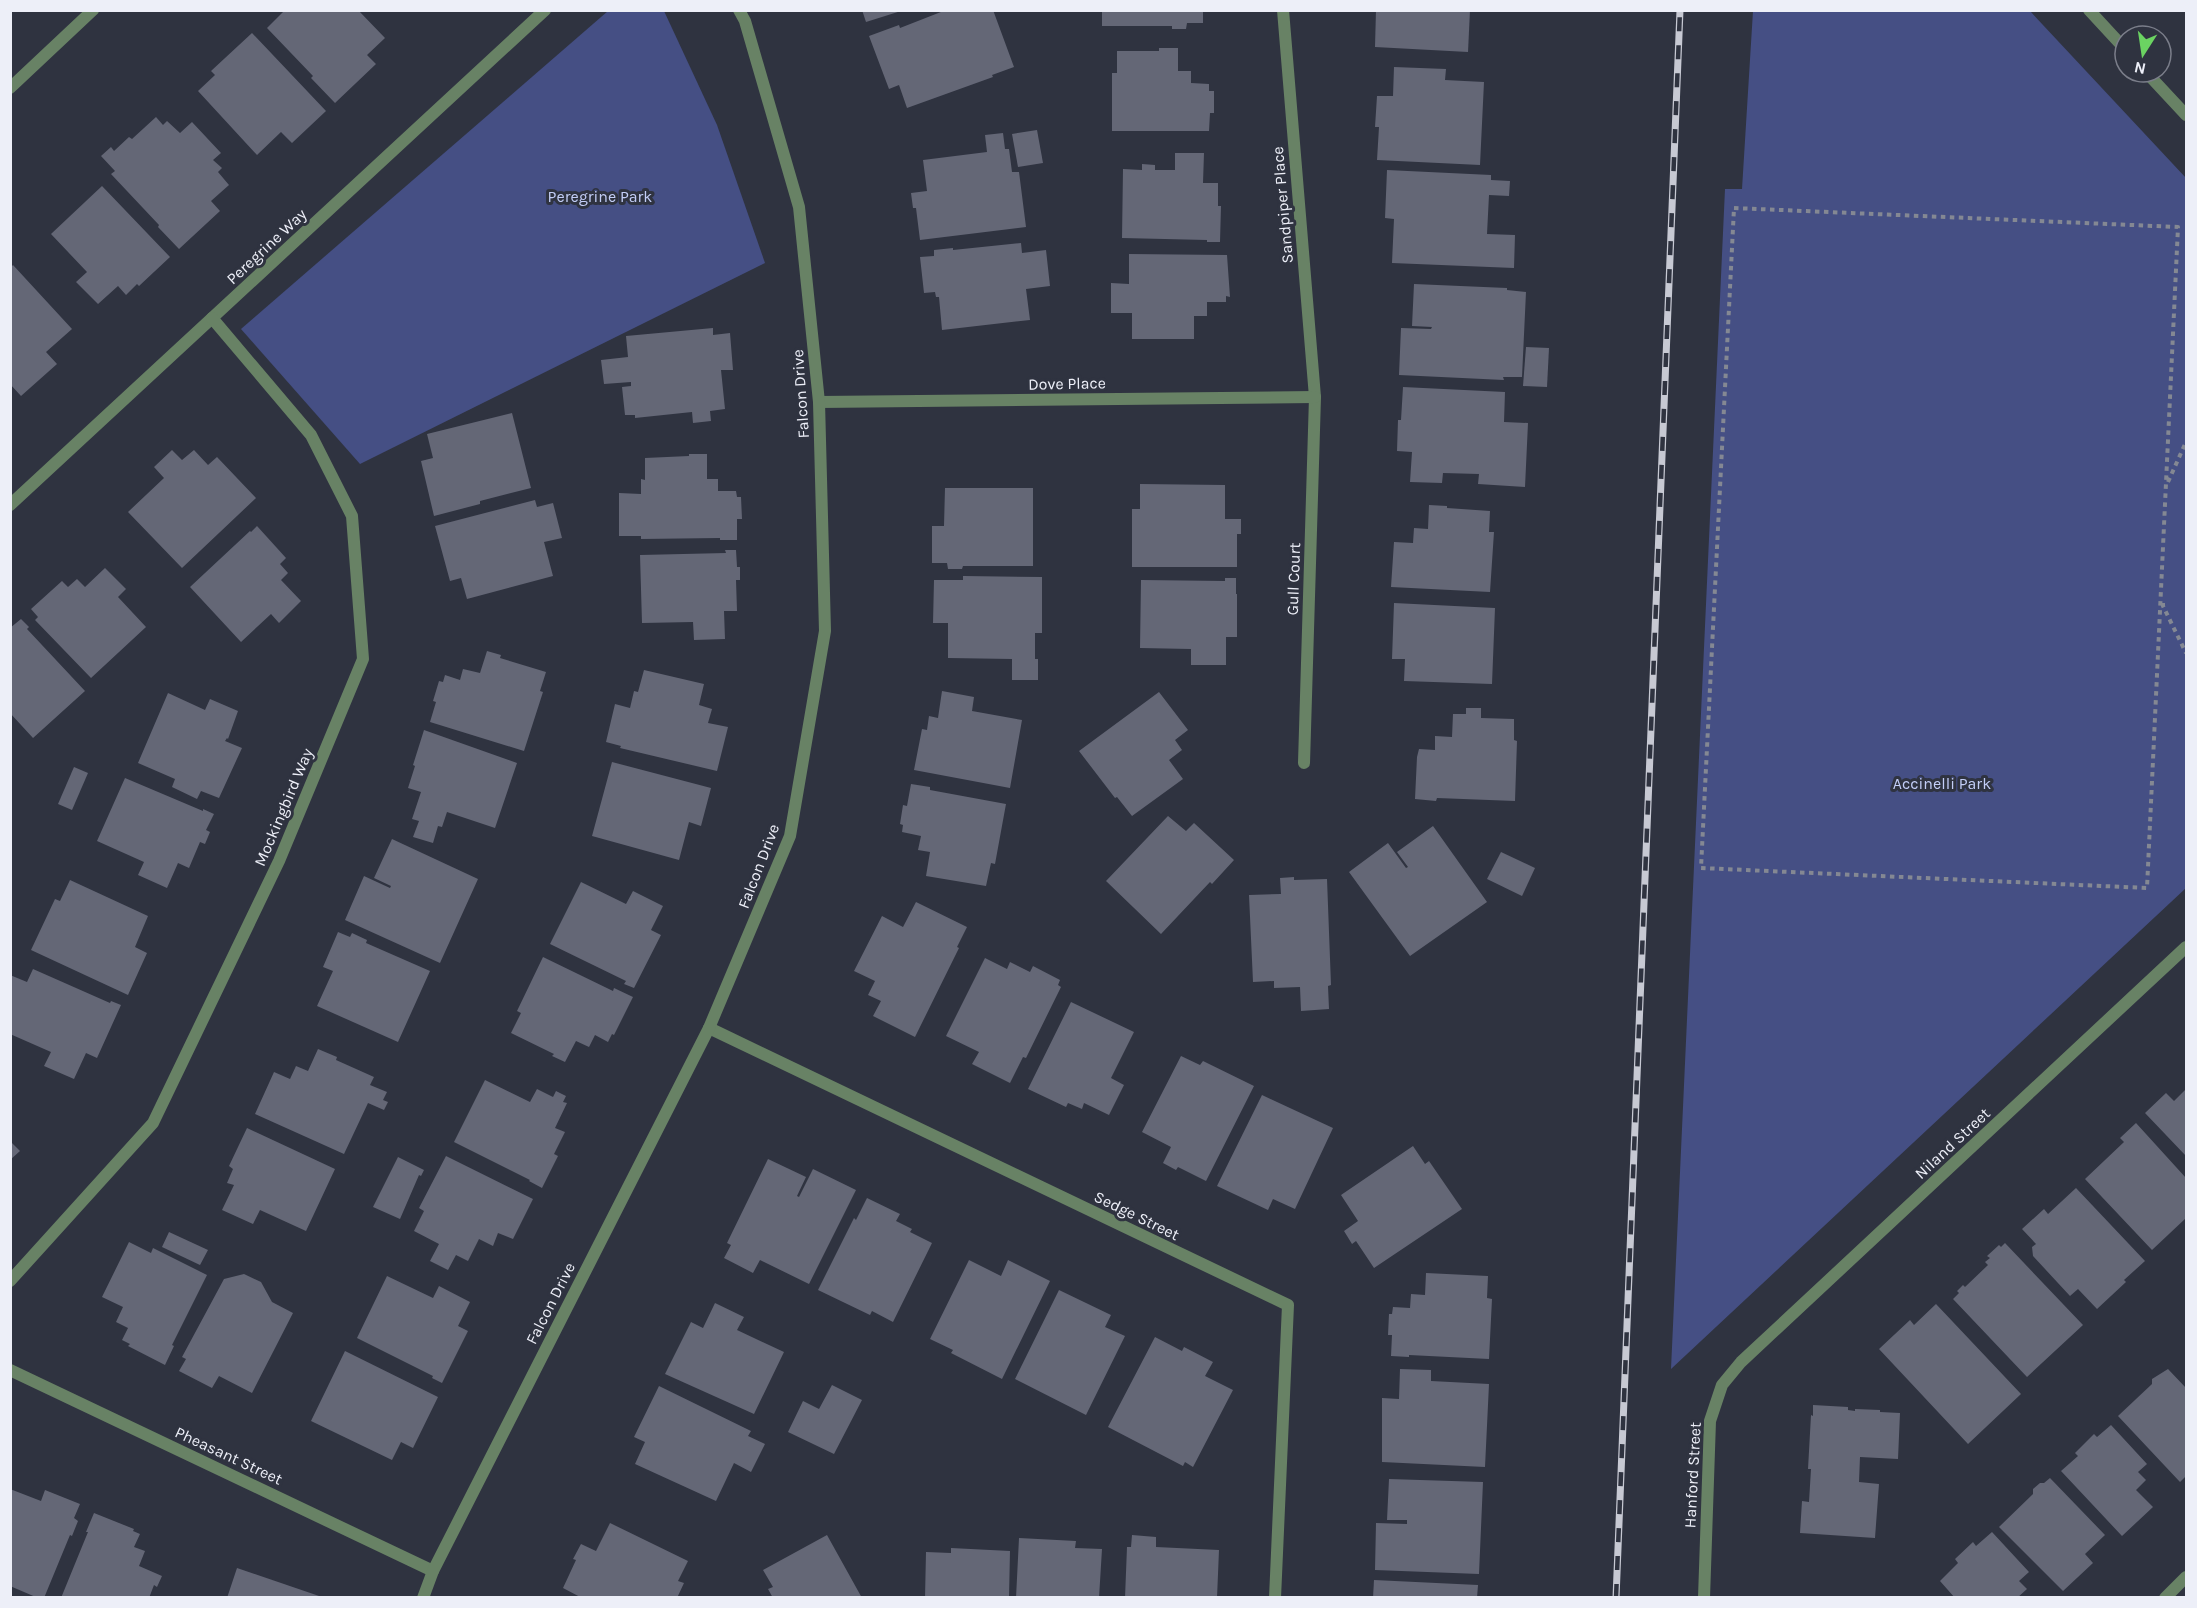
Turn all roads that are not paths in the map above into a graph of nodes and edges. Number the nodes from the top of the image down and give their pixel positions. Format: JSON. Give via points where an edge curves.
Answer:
{"nodes":[{"id":1,"x":93,"y":10,"type":"edge"},
{"id":2,"x":545,"y":10,"type":"edge"},
{"id":3,"x":740,"y":10,"type":"edge"},
{"id":4,"x":1283,"y":10,"type":"edge"},
{"id":5,"x":2089,"y":10,"type":"edge"},
{"id":6,"x":2113,"y":36,"type":"edge"},
{"id":7,"x":2157,"y":84,"type":"edge"},
{"id":8,"x":10,"y":88,"type":"edge"},
{"id":9,"x":2187,"y":115,"type":"edge"},
{"id":10,"x":212,"y":318,"type":"junction"},
{"id":11,"x":1315,"y":397,"type":"junction"},
{"id":12,"x":819,"y":402,"type":"junction"},
{"id":13,"x":10,"y":506,"type":"edge"},
{"id":14,"x":1304,"y":763,"type":"dead end"},
{"id":15,"x":2187,"y":947,"type":"edge"},
{"id":16,"x":709,"y":1028,"type":"junction"},
{"id":17,"x":10,"y":1281,"type":"edge"},
{"id":18,"x":1741,"y":1362,"type":"joint"},
{"id":19,"x":10,"y":1370,"type":"edge"},
{"id":20,"x":433,"y":1571,"type":"junction"},
{"id":21,"x":2187,"y":1577,"type":"edge"},
{"id":22,"x":423,"y":1598,"type":"edge"},
{"id":23,"x":1275,"y":1598,"type":"edge"},
{"id":24,"x":1704,"y":1598,"type":"edge"},
{"id":25,"x":2165,"y":1598,"type":"edge"}],
"edges":[{"from":1,"to":8,"type":"street"},
{"from":2,"to":10,"type":"street","name":"Peregrine Way"},
{"from":3,"to":12,"type":"street","name":"Falcon Drive","via":[[799,207]]},
{"from":4,"to":11,"type":"street","name":"Sandpiper Place"},
{"from":5,"to":6,"type":"street"},
{"from":7,"to":9,"type":"street"},
{"from":10,"to":13,"type":"street","name":"Peregrine Way"},
{"from":10,"to":17,"type":"street","name":"Mockingbird Way","via":[[311,435],[352,516],[363,659],[279,861],[153,1123]]},
{"from":11,"to":12,"type":"street","name":"Dove Place"},
{"from":11,"to":14,"type":"street","name":"Gull Court"},
{"from":12,"to":16,"type":"street","name":"Falcon Drive","via":[[825,631],[790,836]]},
{"from":15,"to":18,"type":"street","name":"Niland Street"},
{"from":16,"to":20,"type":"street","name":"Falcon Drive"},
{"from":16,"to":23,"type":"street","name":"Sedge Street","via":[[1287,1305]]},
{"from":18,"to":24,"type":"street","name":"Hanford Street","via":[[1722,1385],[1710,1421]]},
{"from":19,"to":20,"type":"street","name":"Pheasant Street"},
{"from":20,"to":22,"type":"street","name":"Falcon Drive"},
{"from":21,"to":25,"type":"street"}]}
